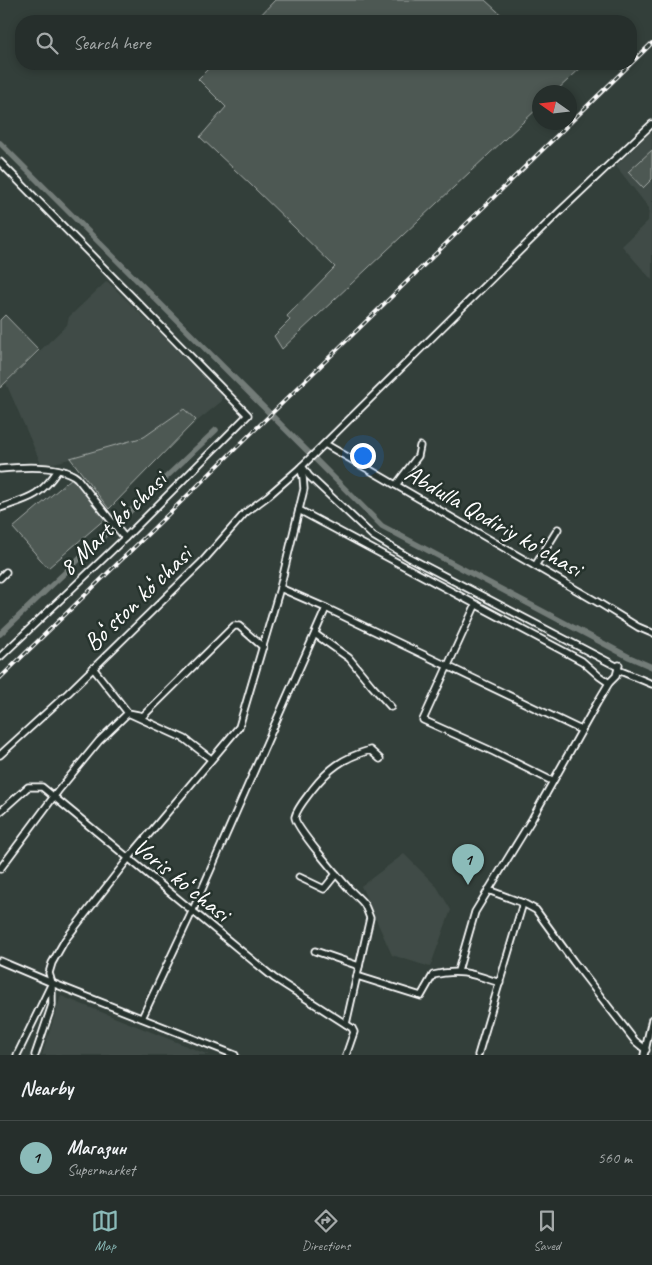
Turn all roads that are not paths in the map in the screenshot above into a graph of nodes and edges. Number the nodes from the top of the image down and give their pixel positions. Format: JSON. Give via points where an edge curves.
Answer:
{"nodes":[{"id":1,"x":652,"y":124,"type":"edge"},
{"id":2,"x":0,"y":162,"type":"edge"},
{"id":3,"x":324,"y":444,"type":"junction"},
{"id":4,"x":420,"y":446,"type":"dead end"},
{"id":5,"x":303,"y":465,"type":"junction"},
{"id":6,"x":0,"y":469,"type":"edge"},
{"id":7,"x":58,"y":470,"type":"junction"},
{"id":8,"x":396,"y":485,"type":"junction"},
{"id":9,"x":0,"y":508,"type":"edge"},
{"id":10,"x":299,"y":510,"type":"junction"},
{"id":11,"x":558,"y":529,"type":"dead end"},
{"id":12,"x":123,"y":536,"type":"junction"},
{"id":13,"x":535,"y":566,"type":"junction"},
{"id":14,"x":6,"y":572,"type":"dead end"},
{"id":15,"x":0,"y":578,"type":"edge"},
{"id":16,"x":280,"y":588,"type":"junction"},
{"id":17,"x":476,"y":604,"type":"junction"},
{"id":18,"x":326,"y":608,"type":"junction"},
{"id":19,"x":652,"y":627,"type":"edge"},
{"id":20,"x":643,"y":630,"type":"junction"},
{"id":21,"x":652,"y":633,"type":"edge"},
{"id":22,"x":315,"y":634,"type":"junction"},
{"id":23,"x":263,"y":647,"type":"junction"},
{"id":24,"x":0,"y":657,"type":"edge"},
{"id":25,"x":447,"y":666,"type":"junction"},
{"id":26,"x":619,"y":667,"type":"junction"},
{"id":27,"x":93,"y":668,"type":"junction"},
{"id":28,"x":609,"y":683,"type":"junction"},
{"id":29,"x":652,"y":684,"type":"edge"},
{"id":30,"x":392,"y":707,"type":"dead end"},
{"id":31,"x":128,"y":713,"type":"junction"},
{"id":32,"x":581,"y":730,"type":"junction"},
{"id":33,"x":0,"y":755,"type":"edge"},
{"id":34,"x":211,"y":759,"type":"junction"},
{"id":35,"x":380,"y":759,"type":"dead end"},
{"id":36,"x":552,"y":781,"type":"junction"},
{"id":37,"x":55,"y":797,"type":"junction"},
{"id":38,"x":0,"y":812,"type":"edge"},
{"id":39,"x":128,"y":859,"type":"junction"},
{"id":40,"x":0,"y":869,"type":"edge"},
{"id":41,"x":336,"y":874,"type":"junction"},
{"id":42,"x":299,"y":877,"type":"dead end"},
{"id":43,"x":488,"y":890,"type":"junction"},
{"id":44,"x":523,"y":903,"type":"junction"},
{"id":45,"x":192,"y":912,"type":"junction"},
{"id":46,"x":316,"y":951,"type":"dead end"},
{"id":47,"x":0,"y":961,"type":"edge"},
{"id":48,"x":359,"y":966,"type":"junction"},
{"id":49,"x":458,"y":971,"type":"junction"},
{"id":50,"x":357,"y":976,"type":"junction"},
{"id":51,"x":52,"y":983,"type":"junction"},
{"id":52,"x":500,"y":983,"type":"junction"},
{"id":53,"x":142,"y":1018,"type":"junction"},
{"id":54,"x":652,"y":1019,"type":"edge"},
{"id":55,"x":346,"y":1024,"type":"junction"},
{"id":56,"x":645,"y":1052,"type":"edge"},
{"id":57,"x":17,"y":1055,"type":"edge"},
{"id":58,"x":35,"y":1055,"type":"edge"},
{"id":59,"x":235,"y":1055,"type":"edge"},
{"id":60,"x":346,"y":1055,"type":"edge"},
{"id":61,"x":478,"y":1055,"type":"edge"}],
"edges":[{"from":1,"to":3,"type":"street","name":"Boʻston koʻchasi"},
{"from":2,"to":12,"type":"street","name":"8 Mart koʻchasi","via":[[248,415]]},
{"from":3,"to":5,"type":"street","name":"Boʻston koʻchasi"},
{"from":3,"to":8,"type":"street","name":"Abdulla Qodiriy koʻchasi"},
{"from":4,"to":8,"type":"street","via":[[418,456]]},
{"from":5,"to":10,"type":"street","via":[[304,490]]},
{"from":5,"to":26,"type":"street","via":[[309,476],[374,536]]},
{"from":5,"to":27,"type":"street","name":"Boʻston koʻchasi","via":[[244,513],[202,562]]},
{"from":6,"to":7,"type":"street"},
{"from":7,"to":9,"type":"street","via":[[37,494]]},
{"from":7,"to":12,"type":"street","via":[[77,478]]},
{"from":8,"to":13,"type":"street","name":"Abdulla Qodiriy koʻchasi"},
{"from":10,"to":16,"type":"street"},
{"from":10,"to":17,"type":"street"},
{"from":11,"to":13,"type":"street"},
{"from":12,"to":24,"type":"street","name":"8 Mart koʻchasi"},
{"from":13,"to":20,"type":"street","name":"Abdulla Qodiriy koʻchasi"},
{"from":14,"to":15,"type":"street"},
{"from":16,"to":18,"type":"street"},
{"from":16,"to":23,"type":"street"},
{"from":17,"to":25,"type":"street"},
{"from":17,"to":28,"type":"street","via":[[582,661]]},
{"from":18,"to":22,"type":"street"},
{"from":18,"to":25,"type":"street"},
{"from":19,"to":20,"type":"street"},
{"from":20,"to":21,"type":"street","name":"Abdulla Qodiriy koʻchasi"},
{"from":22,"to":30,"type":"street","via":[[349,658]]},
{"from":22,"to":45,"type":"street"},
{"from":23,"to":31,"type":"street","via":[[236,624],[143,716]]},
{"from":23,"to":34,"type":"street","via":[[239,727]]},
{"from":25,"to":32,"type":"street"},
{"from":25,"to":36,"type":"street","via":[[424,720]]},
{"from":26,"to":28,"type":"street"},
{"from":26,"to":29,"type":"street"},
{"from":27,"to":31,"type":"street"},
{"from":27,"to":33,"type":"street","name":"Boʻston koʻchasi"},
{"from":28,"to":32,"type":"street"},
{"from":31,"to":34,"type":"street","via":[[185,740]]},
{"from":31,"to":37,"type":"street","via":[[99,742]]},
{"from":32,"to":36,"type":"street"},
{"from":34,"to":39,"type":"street"},
{"from":35,"to":41,"type":"street","via":[[370,750],[336,764],[323,775],[295,817]]},
{"from":36,"to":43,"type":"street"},
{"from":37,"to":38,"type":"street","name":"Voris koʻchasi","via":[[42,787],[28,786]]},
{"from":37,"to":39,"type":"street","name":"Voris koʻchasi"},
{"from":37,"to":40,"type":"street"},
{"from":39,"to":45,"type":"street","name":"Voris koʻchasi"},
{"from":39,"to":51,"type":"street","via":[[65,940],[52,963],[49,973]]},
{"from":41,"to":42,"type":"street","via":[[324,889]]},
{"from":41,"to":48,"type":"street","via":[[364,904],[370,918]]},
{"from":43,"to":44,"type":"street"},
{"from":43,"to":49,"type":"street","via":[[476,912]]},
{"from":44,"to":52,"type":"street"},
{"from":44,"to":56,"type":"street","via":[[536,910]]},
{"from":45,"to":53,"type":"street"},
{"from":45,"to":55,"type":"street","name":"Voris koʻchasi","via":[[274,978]]},
{"from":46,"to":48,"type":"street"},
{"from":47,"to":51,"type":"street"},
{"from":48,"to":50,"type":"street"},
{"from":49,"to":50,"type":"street","via":[[433,975],[421,996]]},
{"from":49,"to":52,"type":"street"},
{"from":50,"to":55,"type":"street"},
{"from":51,"to":53,"type":"street"},
{"from":51,"to":57,"type":"street"},
{"from":51,"to":58,"type":"street","via":[[52,1005]]},
{"from":52,"to":61,"type":"street"},
{"from":53,"to":59,"type":"street"},
{"from":54,"to":56,"type":"street"},
{"from":55,"to":60,"type":"street","via":[[354,1032]]}]}
